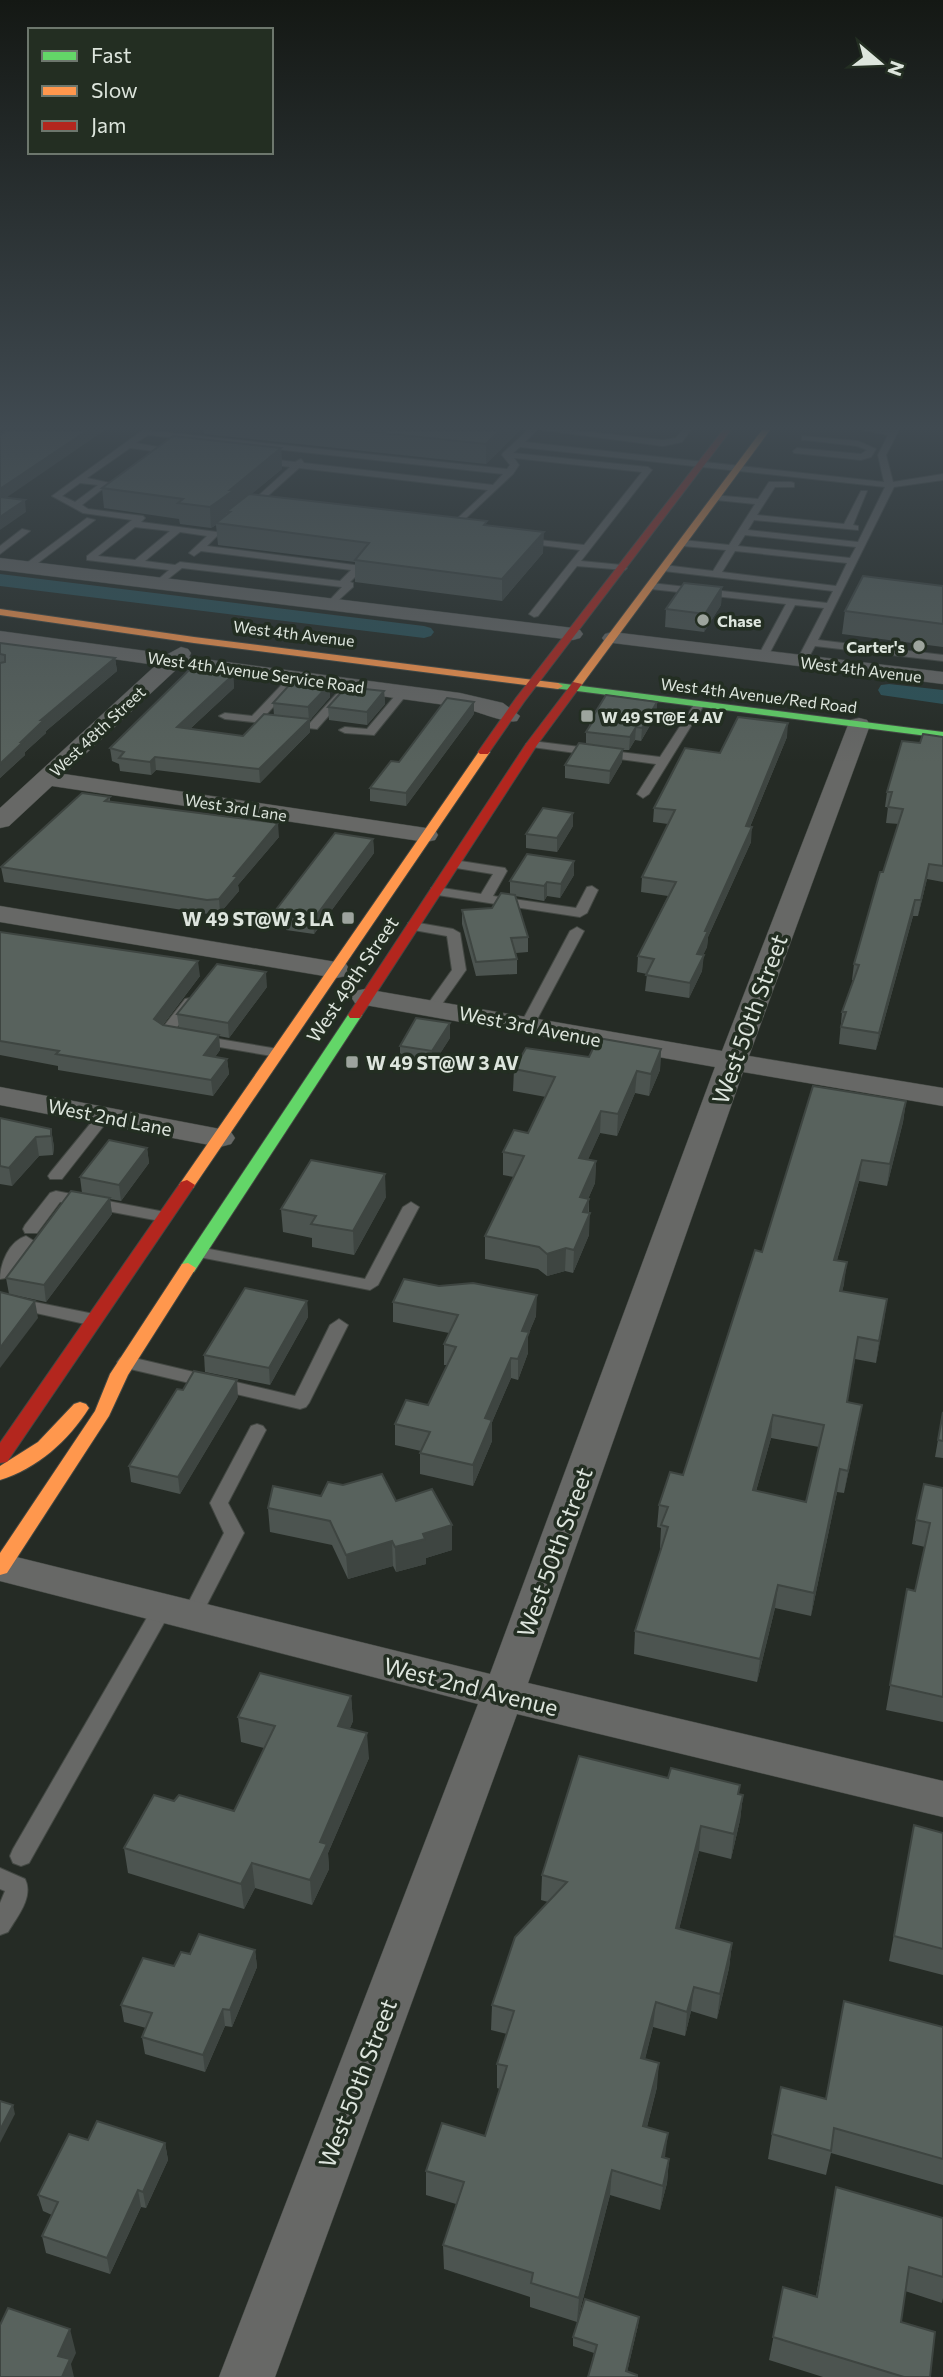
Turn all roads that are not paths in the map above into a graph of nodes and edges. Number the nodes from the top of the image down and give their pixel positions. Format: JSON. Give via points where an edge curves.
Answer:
{"nodes":[{"id":1,"x":62,"y":541,"type":"edge"},
{"id":2,"x":112,"y":541,"type":"edge"},
{"id":3,"x":164,"y":541,"type":"edge"},
{"id":4,"x":207,"y":541,"type":"edge"},
{"id":5,"x":524,"y":541,"type":"edge"},
{"id":6,"x":592,"y":541,"type":"edge"},
{"id":7,"x":643,"y":541,"type":"edge"},
{"id":8,"x":736,"y":541,"type":"edge"},
{"id":9,"x":824,"y":541,"type":"edge"},
{"id":10,"x":863,"y":541,"type":"edge"},
{"id":11,"x":683,"y":543,"type":"joint"},
{"id":12,"x":861,"y":545,"type":"junction"},
{"id":13,"x":199,"y":548,"type":"junction"},
{"id":14,"x":586,"y":548,"type":"junction"},
{"id":15,"x":732,"y":548,"type":"junction"},
{"id":16,"x":852,"y":561,"type":"junction"},
{"id":17,"x":137,"y":563,"type":"junction"},
{"id":18,"x":574,"y":563,"type":"junction"},
{"id":19,"x":0,"y":564,"type":"edge"},
{"id":20,"x":179,"y":566,"type":"junction"},
{"id":21,"x":27,"y":567,"type":"junction"},
{"id":22,"x":622,"y":568,"type":"junction"},
{"id":23,"x":664,"y":568,"type":"junction"},
{"id":24,"x":716,"y":574,"type":"junction"},
{"id":25,"x":159,"y":583,"type":"junction"},
{"id":26,"x":342,"y":584,"type":"junction"},
{"id":27,"x":651,"y":586,"type":"junction"},
{"id":28,"x":838,"y":587,"type":"junction"},
{"id":29,"x":852,"y":587,"type":"dead end"},
{"id":30,"x":43,"y":601,"type":"dead end"},
{"id":31,"x":792,"y":602,"type":"junction"},
{"id":32,"x":0,"y":604,"type":"edge"},
{"id":33,"x":331,"y":604,"type":"junction"},
{"id":34,"x":829,"y":606,"type":"junction"},
{"id":35,"x":0,"y":612,"type":"edge"},
{"id":36,"x":534,"y":614,"type":"dead end"},
{"id":37,"x":573,"y":634,"type":"junction"},
{"id":38,"x":0,"y":637,"type":"edge"},
{"id":39,"x":612,"y":638,"type":"junction"},
{"id":40,"x":194,"y":640,"type":"junction"},
{"id":41,"x":811,"y":642,"type":"junction"},
{"id":42,"x":762,"y":658,"type":"junction"},
{"id":43,"x":943,"y":658,"type":"edge"},
{"id":44,"x":171,"y":662,"type":"junction"},
{"id":45,"x":523,"y":662,"type":"dead end"},
{"id":46,"x":801,"y":662,"type":"junction"},
{"id":47,"x":568,"y":667,"type":"junction"},
{"id":48,"x":609,"y":672,"type":"dead end"},
{"id":49,"x":294,"y":678,"type":"junction"},
{"id":50,"x":943,"y":678,"type":"edge"},
{"id":51,"x":532,"y":684,"type":"junction"},
{"id":52,"x":350,"y":686,"type":"junction"},
{"id":53,"x":571,"y":689,"type":"junction"},
{"id":54,"x":403,"y":693,"type":"junction"},
{"id":55,"x":699,"y":705,"type":"junction"},
{"id":56,"x":850,"y":715,"type":"junction"},
{"id":57,"x":225,"y":716,"type":"dead end"},
{"id":58,"x":509,"y":716,"type":"junction"},
{"id":59,"x":943,"y":719,"type":"edge"},
{"id":60,"x":255,"y":720,"type":"junction"},
{"id":61,"x":345,"y":730,"type":"dead end"},
{"id":62,"x":943,"y":736,"type":"edge"},
{"id":63,"x":532,"y":744,"type":"junction"},
{"id":64,"x":663,"y":761,"type":"junction"},
{"id":65,"x":46,"y":778,"type":"junction"},
{"id":66,"x":643,"y":794,"type":"dead end"},
{"id":67,"x":0,"y":821,"type":"edge"},
{"id":68,"x":426,"y":835,"type":"junction"},
{"id":69,"x":454,"y":864,"type":"junction"},
{"id":70,"x":592,"y":890,"type":"dead end"},
{"id":71,"x":436,"y":891,"type":"junction"},
{"id":72,"x":485,"y":898,"type":"junction"},
{"id":73,"x":0,"y":914,"type":"edge"},
{"id":74,"x":413,"y":926,"type":"junction"},
{"id":75,"x":577,"y":931,"type":"dead end"},
{"id":76,"x":346,"y":990,"type":"junction"},
{"id":77,"x":197,"y":993,"type":"edge"},
{"id":78,"x":432,"y":1008,"type":"junction"},
{"id":79,"x":298,"y":1025,"type":"junction"},
{"id":80,"x":526,"y":1027,"type":"junction"},
{"id":81,"x":278,"y":1053,"type":"junction"},
{"id":82,"x":732,"y":1062,"type":"junction"},
{"id":83,"x":0,"y":1096,"type":"edge"},
{"id":84,"x":943,"y":1097,"type":"edge"},
{"id":85,"x":104,"y":1116,"type":"junction"},
{"id":86,"x":220,"y":1138,"type":"junction"},
{"id":87,"x":56,"y":1176,"type":"dead end"},
{"id":88,"x":411,"y":1207,"type":"dead end"},
{"id":89,"x":165,"y":1217,"type":"junction"},
{"id":90,"x":199,"y":1252,"type":"junction"},
{"id":91,"x":0,"y":1274,"type":"edge"},
{"id":92,"x":0,"y":1300,"type":"edge"},
{"id":93,"x":94,"y":1320,"type":"junction"},
{"id":94,"x":339,"y":1325,"type":"dead end"},
{"id":95,"x":122,"y":1368,"type":"junction"},
{"id":96,"x":257,"y":1430,"type":"dead end"},
{"id":97,"x":0,"y":1457,"type":"edge"},
{"id":98,"x":0,"y":1473,"type":"edge"},
{"id":99,"x":0,"y":1568,"type":"edge"},
{"id":100,"x":177,"y":1611,"type":"junction"},
{"id":101,"x":503,"y":1695,"type":"junction"},
{"id":102,"x":943,"y":1799,"type":"edge"},
{"id":103,"x":21,"y":1856,"type":"dead end"},
{"id":104,"x":0,"y":1878,"type":"edge"},
{"id":105,"x":0,"y":1925,"type":"edge"},
{"id":106,"x":247,"y":2377,"type":"edge"}],
"edges":[{"from":1,"to":21,"type":"lane"},
{"from":2,"to":17,"type":"lane","via":[[90,558]]},
{"from":3,"to":17,"type":"lane"},
{"from":4,"to":13,"type":"lane"},
{"from":5,"to":14,"type":"lane"},
{"from":6,"to":14,"type":"lane"},
{"from":7,"to":22,"type":"main road","name":"West 49th Street"},
{"from":8,"to":15,"type":"lane"},
{"from":9,"to":12,"type":"lane"},
{"from":10,"to":12,"type":"lane"},
{"from":11,"to":15,"type":"lane"},
{"from":11,"to":23,"type":"main road","name":"West 49th Street"},
{"from":12,"to":16,"type":"lane"},
{"from":13,"to":20,"type":"lane"},
{"from":13,"to":26,"type":"lane","via":[[359,568]]},
{"from":14,"to":18,"type":"lane"},
{"from":15,"to":16,"type":"lane"},
{"from":15,"to":24,"type":"lane"},
{"from":16,"to":28,"type":"lane"},
{"from":17,"to":20,"type":"lane"},
{"from":18,"to":22,"type":"lane"},
{"from":18,"to":36,"type":"lane"},
{"from":19,"to":21,"type":"street"},
{"from":20,"to":25,"type":"lane"},
{"from":20,"to":26,"type":"lane"},
{"from":21,"to":25,"type":"street"},
{"from":22,"to":37,"type":"main road","name":"West 49th Street"},
{"from":23,"to":24,"type":"lane"},
{"from":23,"to":27,"type":"main road","name":"West 49th Street"},
{"from":24,"to":28,"type":"lane"},
{"from":25,"to":33,"type":"street"},
{"from":26,"to":33,"type":"lane","via":[[350,585]]},
{"from":27,"to":31,"type":"lane"},
{"from":27,"to":39,"type":"main road","name":"West 49th Street"},
{"from":28,"to":29,"type":"lane"},
{"from":28,"to":34,"type":"lane"},
{"from":30,"to":32,"type":"main road"},
{"from":31,"to":34,"type":"lane"},
{"from":31,"to":42,"type":"lane"},
{"from":33,"to":37,"type":"street"},
{"from":34,"to":41,"type":"lane"},
{"from":35,"to":40,"type":"main road","name":"West 4th Avenue"},
{"from":37,"to":47,"type":"main road","name":"West 49th Street"},
{"from":38,"to":44,"type":"street","name":"West 4th Avenue Service Road"},
{"from":39,"to":42,"type":"street","name":"West 4th Avenue"},
{"from":39,"to":47,"type":"main road","name":"West 49th Street"},
{"from":40,"to":44,"type":"street","name":"West 48th Street"},
{"from":40,"to":51,"type":"main road","name":"West 4th Avenue"},
{"from":41,"to":43,"type":"lane"},
{"from":41,"to":46,"type":"lane"},
{"from":42,"to":46,"type":"street","name":"West 4th Avenue"},
{"from":44,"to":49,"type":"street","name":"West 4th Avenue Service Road"},
{"from":44,"to":65,"type":"street","name":"West 48th Street"},
{"from":45,"to":47,"type":"main road"},
{"from":46,"to":50,"type":"street","name":"West 4th Avenue"},
{"from":47,"to":48,"type":"main road"},
{"from":47,"to":51,"type":"main road","name":"West 49th Street"},
{"from":47,"to":53,"type":"main road","name":"West 49th Street"},
{"from":49,"to":52,"type":"street","name":"West 4th Avenue Service Road"},
{"from":49,"to":60,"type":"lane"},
{"from":51,"to":53,"type":"main road","name":"West 4th Avenue"},
{"from":51,"to":58,"type":"main road","name":"West 49th Street"},
{"from":52,"to":54,"type":"street","name":"West 4th Avenue Service Road"},
{"from":52,"to":60,"type":"lane","via":[[313,727]]},
{"from":53,"to":55,"type":"main road","name":"West 4th Avenue/Red Road"},
{"from":53,"to":63,"type":"main road","name":"West 49th Street"},
{"from":54,"to":58,"type":"street","name":"West 4th Avenue Service Road","via":[[471,702]]},
{"from":54,"to":61,"type":"lane","via":[[370,733]]},
{"from":55,"to":56,"type":"main road","name":"West 4th Avenue/Red Road"},
{"from":55,"to":64,"type":"lane"},
{"from":56,"to":59,"type":"main road","name":"West 4th Avenue/Red Road"},
{"from":56,"to":62,"type":"main road","name":"West 4th Avenue/Red Road"},
{"from":56,"to":82,"type":"street","name":"West 50th Street"},
{"from":57,"to":60,"type":"lane"},
{"from":58,"to":68,"type":"main road","name":"West 49th Street"},
{"from":63,"to":64,"type":"lane"},
{"from":63,"to":69,"type":"main road","name":"West 49th Street"},
{"from":64,"to":66,"type":"lane"},
{"from":65,"to":67,"type":"street","name":"West 48th Street"},
{"from":65,"to":68,"type":"street","name":"West 3rd Lane"},
{"from":68,"to":76,"type":"main road","name":"West 49th Street","via":[[355,943]]},
{"from":69,"to":71,"type":"main road","name":"West 49th Street"},
{"from":69,"to":72,"type":"lane","via":[[501,871]]},
{"from":70,"to":72,"type":"lane","via":[[580,913]]},
{"from":71,"to":72,"type":"lane"},
{"from":71,"to":74,"type":"main road","name":"West 49th Street"},
{"from":73,"to":76,"type":"street","name":"West 3rd Avenue","via":[[225,957]]},
{"from":74,"to":76,"type":"main road","name":"West 49th Street"},
{"from":74,"to":78,"type":"lane","via":[[453,933],[459,970]]},
{"from":75,"to":80,"type":"lane"},
{"from":76,"to":78,"type":"street","name":"West 3rd Avenue"},
{"from":76,"to":79,"type":"main road","name":"West 49th Street"},
{"from":76,"to":79,"type":"main road"},
{"from":76,"to":90,"type":"main road","name":"West 49th Street"},
{"from":77,"to":81,"type":"lane","via":[[165,1034]]},
{"from":78,"to":80,"type":"street","name":"West 3rd Avenue"},
{"from":79,"to":81,"type":"main road","name":"West 49th Street"},
{"from":80,"to":82,"type":"street","name":"West 3rd Avenue"},
{"from":81,"to":86,"type":"main road","name":"West 49th Street"},
{"from":82,"to":84,"type":"street","name":"West 3rd Avenue"},
{"from":82,"to":101,"type":"street","name":"West 50th Street"},
{"from":83,"to":85,"type":"street","name":"West 2nd Lane"},
{"from":85,"to":86,"type":"street","name":"West 2nd Lane"},
{"from":85,"to":87,"type":"lane"},
{"from":86,"to":89,"type":"main road","name":"West 49th Street"},
{"from":88,"to":90,"type":"lane","via":[[370,1285]]},
{"from":89,"to":91,"type":"lane","via":[[57,1196]]},
{"from":89,"to":93,"type":"main road","name":"West 49th Street"},
{"from":90,"to":95,"type":"main road","name":"West 49th Street"},
{"from":92,"to":93,"type":"lane"},
{"from":93,"to":97,"type":"main road","name":"West 49th Street"},
{"from":94,"to":95,"type":"lane","via":[[300,1403]]},
{"from":95,"to":98,"type":"main road","via":[[81,1407],[53,1443],[23,1465]]},
{"from":95,"to":99,"type":"main road","name":"West 49th Street","via":[[103,1412]]},
{"from":96,"to":100,"type":"lane","via":[[219,1503],[234,1533]]},
{"from":99,"to":100,"type":"street","name":"West 2nd Avenue"},
{"from":100,"to":101,"type":"street","name":"West 2nd Avenue"},
{"from":100,"to":103,"type":"lane"},
{"from":101,"to":102,"type":"street","name":"West 2nd Avenue"},
{"from":101,"to":106,"type":"street","name":"West 50th Street"},
{"from":104,"to":105,"type":"lane","via":[[17,1886]]}]}
